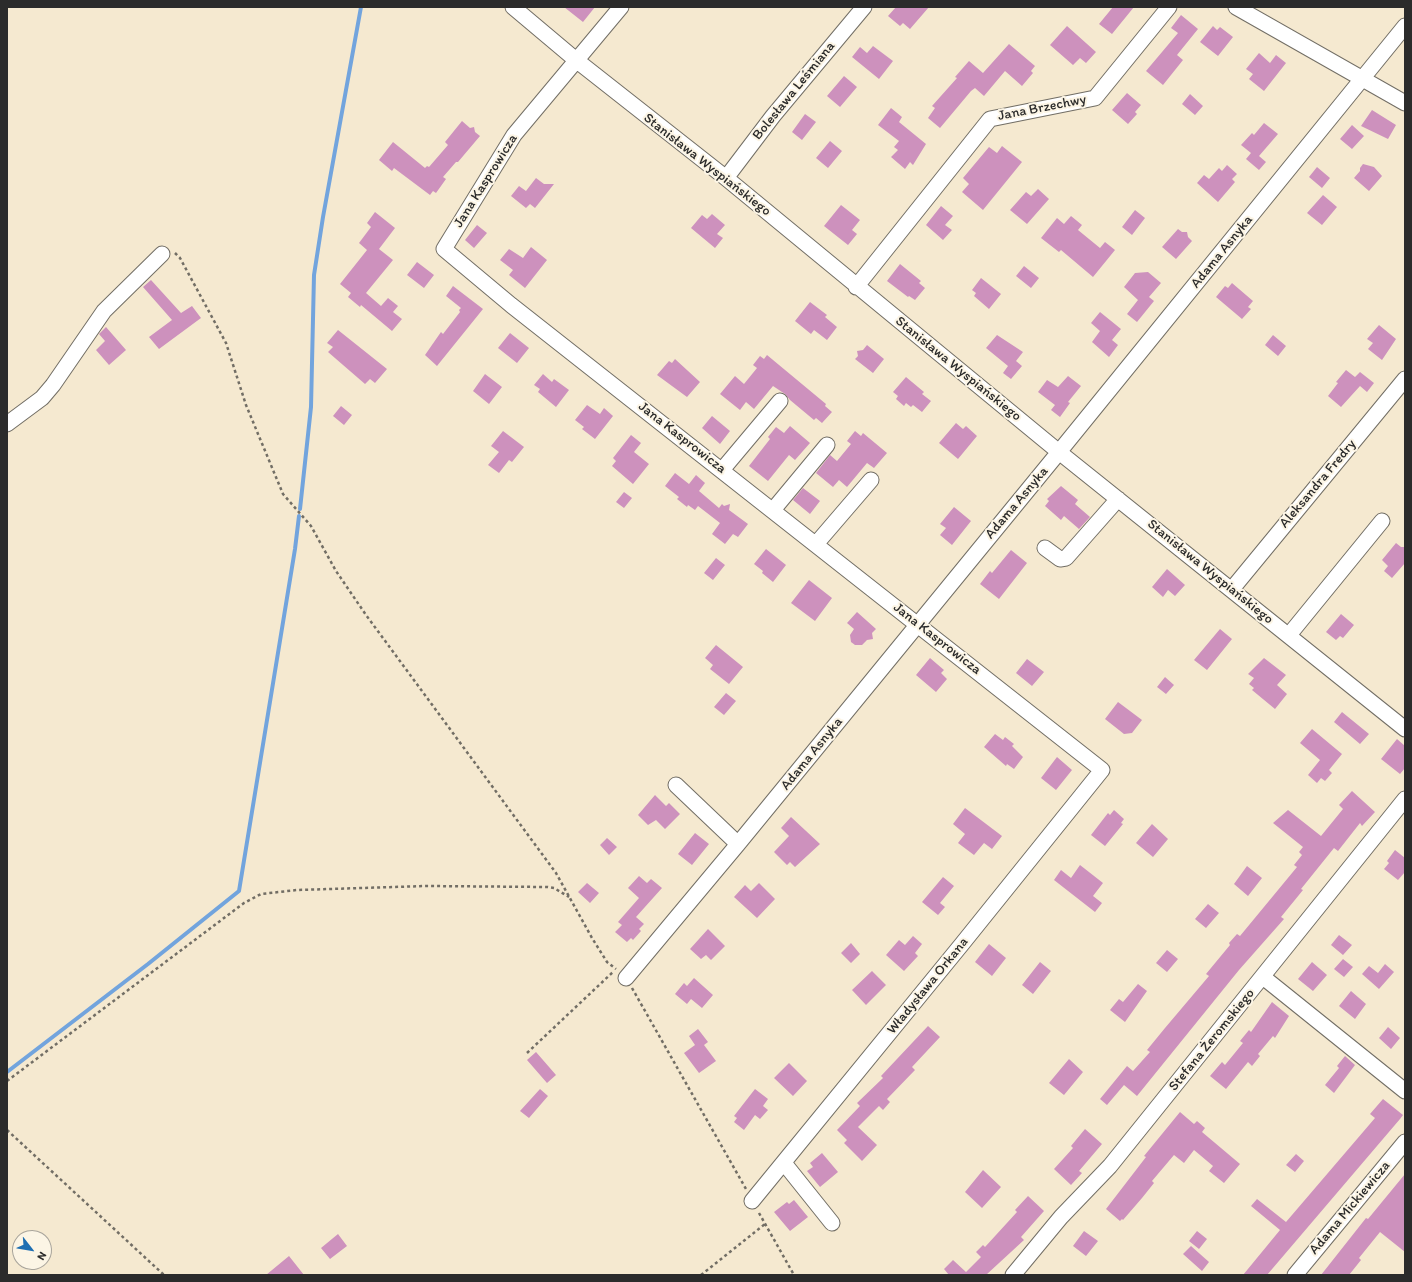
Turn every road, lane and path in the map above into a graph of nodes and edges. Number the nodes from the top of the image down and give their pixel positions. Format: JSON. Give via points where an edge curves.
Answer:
{"nodes":[{"id":1,"x":513,"y":7,"type":"edge"},
{"id":2,"x":620,"y":7,"type":"edge"},
{"id":3,"x":864,"y":7,"type":"edge"},
{"id":4,"x":1169,"y":7,"type":"edge"},
{"id":5,"x":1236,"y":7,"type":"edge"},
{"id":6,"x":1405,"y":26,"type":"edge"},
{"id":7,"x":576,"y":60,"type":"junction"},
{"id":8,"x":1363,"y":78,"type":"junction"},
{"id":9,"x":1405,"y":103,"type":"edge"},
{"id":10,"x":726,"y":178,"type":"junction"},
{"id":11,"x":162,"y":254,"type":"joint"},
{"id":12,"x":856,"y":286,"type":"junction"},
{"id":13,"x":1405,"y":379,"type":"edge"},
{"id":14,"x":780,"y":401,"type":"dead end"},
{"id":15,"x":7,"y":424,"type":"edge"},
{"id":16,"x":827,"y":445,"type":"dead end"},
{"id":17,"x":1059,"y":452,"type":"junction"},
{"id":18,"x":722,"y":470,"type":"junction"},
{"id":19,"x":871,"y":480,"type":"dead end"},
{"id":20,"x":1118,"y":499,"type":"junction"},
{"id":21,"x":773,"y":510,"type":"junction"},
{"id":22,"x":1382,"y":521,"type":"dead end"},
{"id":23,"x":816,"y":544,"type":"junction"},
{"id":24,"x":1045,"y":548,"type":"dead end"},
{"id":25,"x":1232,"y":589,"type":"junction"},
{"id":26,"x":918,"y":624,"type":"junction"},
{"id":27,"x":1289,"y":635,"type":"junction"},
{"id":28,"x":1405,"y":728,"type":"edge"},
{"id":29,"x":1102,"y":770,"type":"joint"},
{"id":30,"x":676,"y":785,"type":"dead end"},
{"id":31,"x":1405,"y":799,"type":"edge"},
{"id":32,"x":738,"y":844,"type":"junction"},
{"id":33,"x":570,"y":898,"type":"junction"},
{"id":34,"x":621,"y":974,"type":"junction"},
{"id":35,"x":1263,"y":977,"type":"junction"},
{"id":36,"x":527,"y":1053,"type":"dead end"},
{"id":37,"x":7,"y":1081,"type":"edge"},
{"id":38,"x":1405,"y":1091,"type":"edge"},
{"id":39,"x":7,"y":1130,"type":"edge"},
{"id":40,"x":1405,"y":1142,"type":"edge"},
{"id":41,"x":784,"y":1163,"type":"junction"},
{"id":42,"x":752,"y":1201,"type":"junction"},
{"id":43,"x":832,"y":1223,"type":"dead end"},
{"id":44,"x":765,"y":1224,"type":"junction"},
{"id":45,"x":164,"y":1275,"type":"edge"},
{"id":46,"x":701,"y":1275,"type":"edge"},
{"id":47,"x":794,"y":1275,"type":"edge"},
{"id":48,"x":1013,"y":1275,"type":"edge"},
{"id":49,"x":1295,"y":1275,"type":"edge"}],
"edges":[{"from":1,"to":7,"type":"street","name":"Stanisława Wyspiańskiego"},
{"from":2,"to":7,"type":"street"},
{"from":3,"to":10,"type":"street","name":"Bolesława Leśmiana","via":[[813,67]]},
{"from":4,"to":12,"type":"street","name":"Jana Brzechwy","via":[[1095,98],[990,119]]},
{"from":5,"to":8,"type":"street"},
{"from":6,"to":8,"type":"street","name":"Adama Asnyka"},
{"from":7,"to":10,"type":"street","name":"Stanisława Wyspiańskiego"},
{"from":7,"to":18,"type":"street","name":"Jana Kasprowicza","via":[[514,135],[444,249],[511,305]]},
{"from":8,"to":9,"type":"street"},
{"from":8,"to":17,"type":"street","name":"Adama Asnyka"},
{"from":10,"to":12,"type":"street","name":"Stanisława Wyspiańskiego"},
{"from":11,"to":15,"type":"street","via":[[104,311],[54,385],[42,398]]},
{"from":11,"to":33,"type":"path","via":[[173,252],[180,258],[217,325],[226,343],[246,405],[284,494],[305,517],[366,615],[556,872]]},
{"from":12,"to":17,"type":"street","name":"Stanisława Wyspiańskiego"},
{"from":13,"to":25,"type":"street","name":"Aleksandra Fredry"},
{"from":14,"to":18,"type":"street"},
{"from":16,"to":21,"type":"street"},
{"from":17,"to":20,"type":"street","name":"Stanisława Wyspiańskiego"},
{"from":17,"to":26,"type":"street","name":"Adama Asnyka"},
{"from":18,"to":21,"type":"street","name":"Jana Kasprowicza"},
{"from":19,"to":23,"type":"street"},
{"from":20,"to":24,"type":"street","via":[[1066,558],[1060,559]]},
{"from":20,"to":25,"type":"street","name":"Stanisława Wyspiańskiego"},
{"from":21,"to":23,"type":"street","name":"Jana Kasprowicza"},
{"from":22,"to":27,"type":"street"},
{"from":23,"to":26,"type":"street","name":"Jana Kasprowicza"},
{"from":25,"to":27,"type":"street","name":"Stanisława Wyspiańskiego"},
{"from":26,"to":29,"type":"street","name":"Jana Kasprowicza"},
{"from":26,"to":32,"type":"street","name":"Adama Asnyka"},
{"from":27,"to":28,"type":"street","name":"Stanisława Wyspiańskiego"},
{"from":29,"to":41,"type":"street","name":"Władysława Orkana"},
{"from":30,"to":32,"type":"street"},
{"from":31,"to":35,"type":"street","name":"Stefana Żeromskiego"},
{"from":32,"to":34,"type":"street","name":"Adama Asnyka"},
{"from":33,"to":34,"type":"path","via":[[607,962]]},
{"from":33,"to":37,"type":"path","via":[[554,888],[540,887],[426,886],[297,890],[261,894],[244,902]]},
{"from":34,"to":36,"type":"path"},
{"from":34,"to":42,"type":"path"},
{"from":35,"to":38,"type":"street"},
{"from":35,"to":48,"type":"street","name":"Stefana Żeromskiego","via":[[1110,1166],[1061,1217]]},
{"from":39,"to":45,"type":"path"},
{"from":40,"to":49,"type":"street","name":"Adama Mickiewicza"},
{"from":41,"to":42,"type":"street","name":"Władysława Orkana"},
{"from":41,"to":43,"type":"street"},
{"from":42,"to":44,"type":"path"},
{"from":44,"to":46,"type":"path"},
{"from":44,"to":47,"type":"path"}]}
